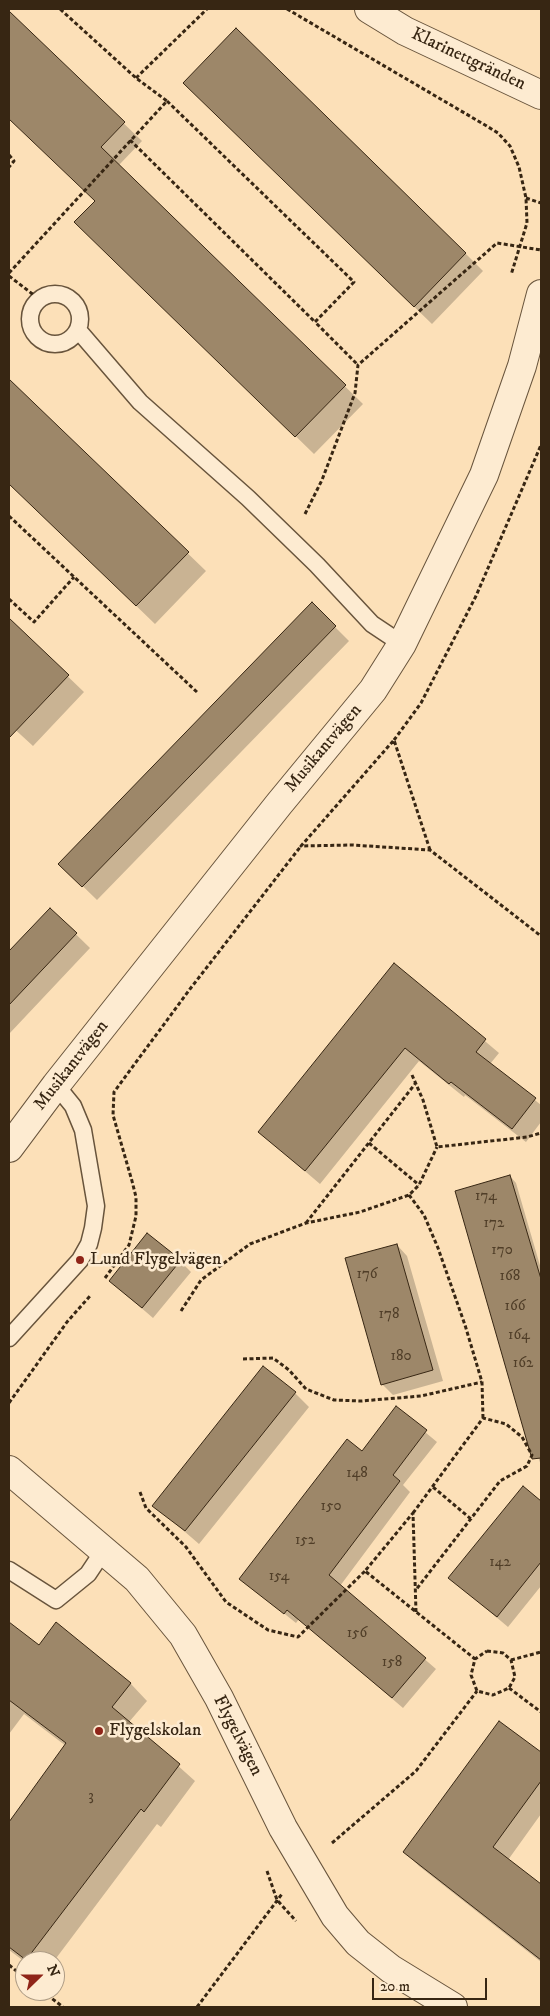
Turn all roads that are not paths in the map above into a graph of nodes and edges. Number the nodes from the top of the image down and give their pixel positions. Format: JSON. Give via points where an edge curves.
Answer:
{"nodes":[{"id":1,"x":369,"y":9,"type":"edge"},
{"id":2,"x":541,"y":95,"type":"edge"},
{"id":3,"x":541,"y":294,"type":"edge"},
{"id":4,"x":78,"y":330,"type":"junction"},
{"id":5,"x":402,"y":644,"type":"junction"},
{"id":6,"x":56,"y":1085,"type":"junction"},
{"id":7,"x":9,"y":1148,"type":"edge"},
{"id":8,"x":9,"y":1338,"type":"edge"},
{"id":9,"x":9,"y":1470,"type":"edge"},
{"id":10,"x":104,"y":1550,"type":"junction"},
{"id":11,"x":9,"y":1570,"type":"edge"},
{"id":12,"x":453,"y":2007,"type":"edge"}],
"edges":[{"from":1,"to":2,"type":"street","name":"Klarinettgränden","via":[[405,30]]},
{"from":3,"to":5,"type":"street","name":"Musikantvägen","via":[[522,366],[484,475]]},
{"from":4,"to":4,"type":"lane","via":[[73,337],[58,344],[43,341],[32,329],[31,313],[39,299],[55,294],[71,299],[79,314]]},
{"from":4,"to":5,"type":"lane","via":[[140,402],[248,498],[372,624]]},
{"from":5,"to":6,"type":"street","name":"Musikantvägen","via":[[373,690]]},
{"from":6,"to":7,"type":"street","name":"Musikantvägen"},
{"from":6,"to":8,"type":"lane","via":[[73,1106],[83,1130],[96,1206],[93,1228],[80,1260]]},
{"from":9,"to":10,"type":"street","name":"Flygelvägen"},
{"from":10,"to":11,"type":"lane","via":[[88,1574],[56,1600]]},
{"from":10,"to":12,"type":"street","name":"Flygelvägen","via":[[138,1579],[183,1634],[219,1698],[283,1828],[335,1916],[358,1943],[391,1970]]}]}
